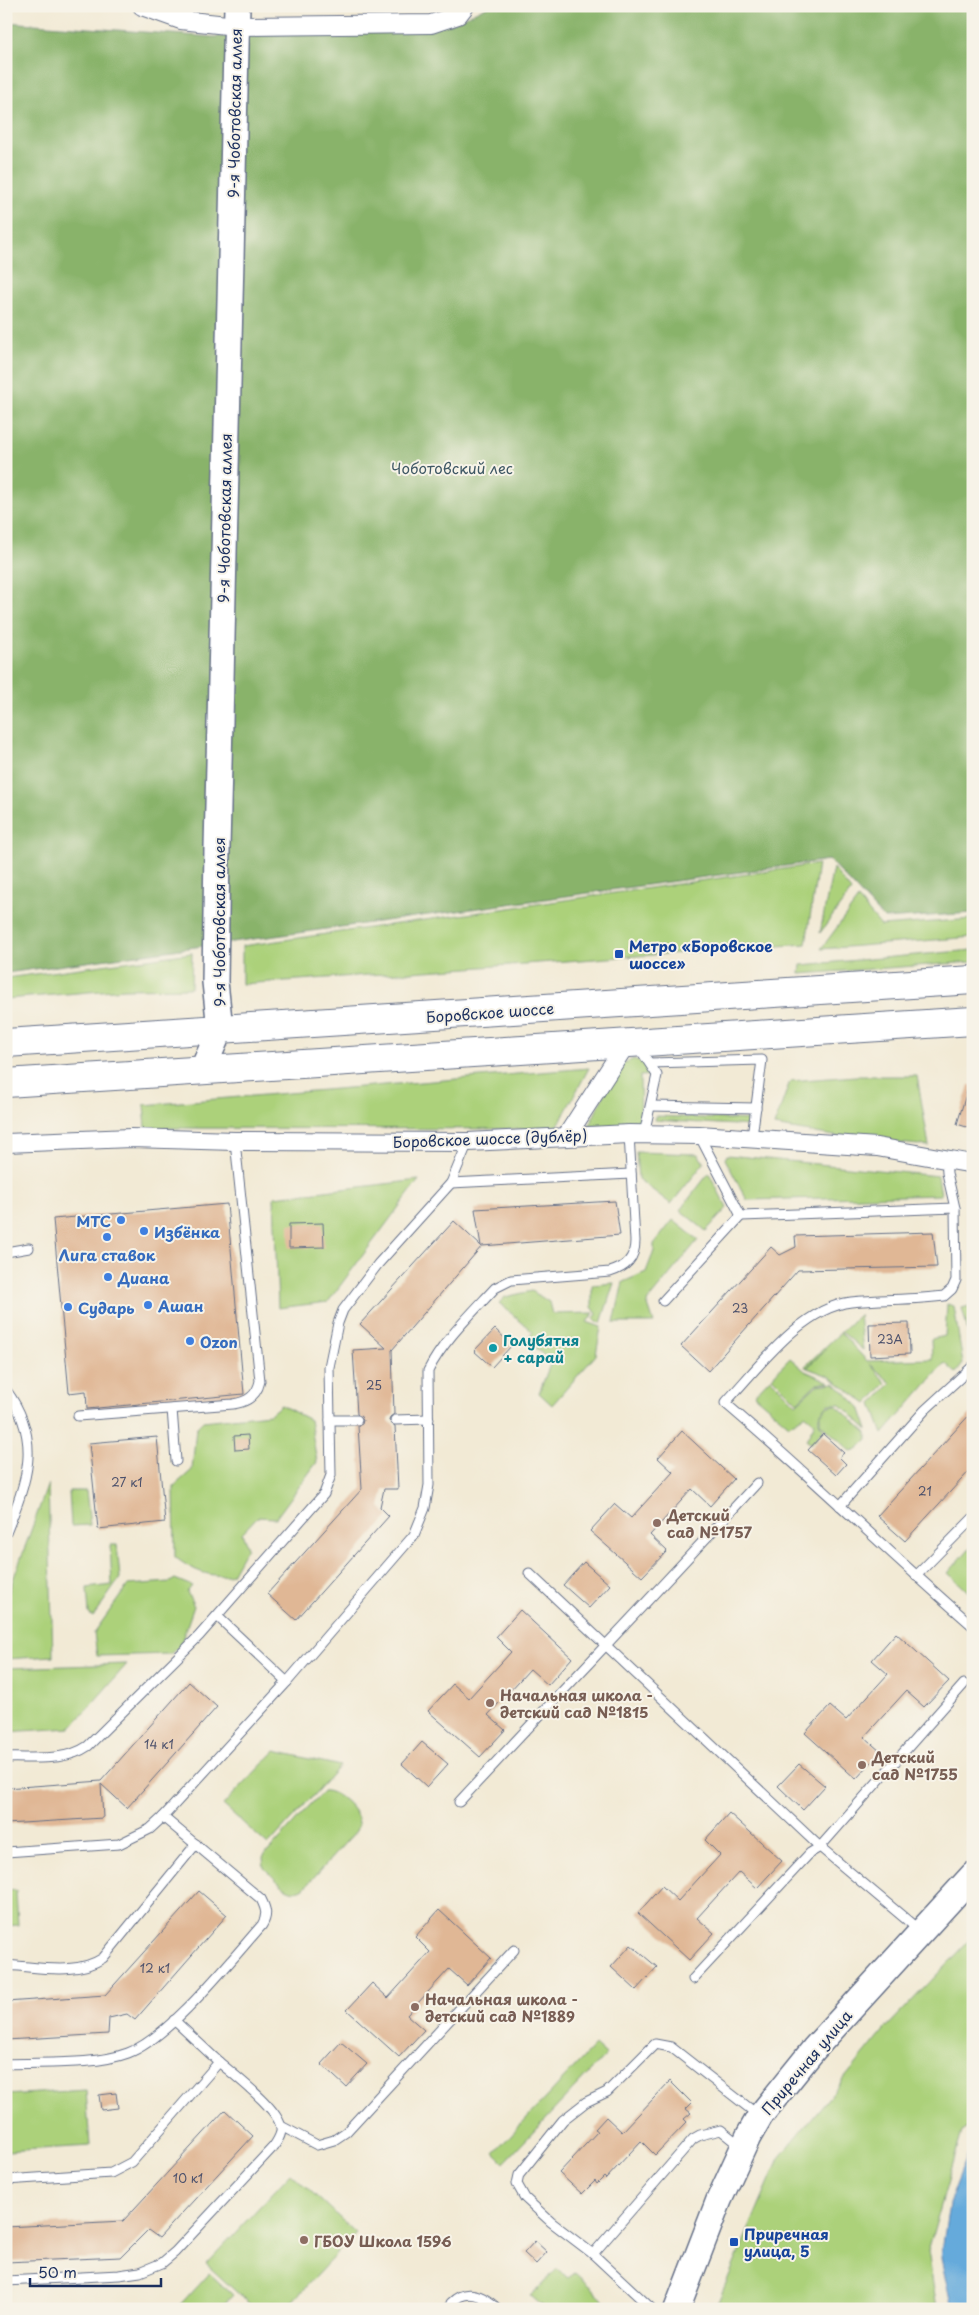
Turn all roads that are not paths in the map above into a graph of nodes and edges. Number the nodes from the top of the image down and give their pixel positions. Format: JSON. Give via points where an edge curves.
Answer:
{"nodes":[{"id":1,"x":142,"y":6,"type":"edge"},
{"id":2,"x":465,"y":6,"type":"edge"},
{"id":3,"x":236,"y":16,"type":"edge"},
{"id":4,"x":973,"y":980,"type":"edge"},
{"id":5,"x":973,"y":1020,"type":"edge"},
{"id":6,"x":220,"y":1029,"type":"junction"},
{"id":7,"x":6,"y":1043,"type":"edge"},
{"id":8,"x":637,"y":1050,"type":"junction"},
{"id":9,"x":203,"y":1070,"type":"junction"},
{"id":10,"x":6,"y":1083,"type":"edge"},
{"id":11,"x":651,"y":1106,"type":"junction"},
{"id":12,"x":756,"y":1108,"type":"junction"},
{"id":13,"x":636,"y":1134,"type":"junction"},
{"id":14,"x":699,"y":1135,"type":"junction"},
{"id":15,"x":566,"y":1137,"type":"junction"},
{"id":16,"x":752,"y":1137,"type":"junction"},
{"id":17,"x":234,"y":1141,"type":"junction"},
{"id":18,"x":468,"y":1142,"type":"junction"},
{"id":19,"x":6,"y":1143,"type":"edge"},
{"id":20,"x":946,"y":1159,"type":"junction"},
{"id":21,"x":973,"y":1164,"type":"edge"},
{"id":22,"x":631,"y":1174,"type":"junction"},
{"id":23,"x":451,"y":1183,"type":"junction"},
{"id":24,"x":956,"y":1208,"type":"junction"},
{"id":25,"x":740,"y":1216,"type":"junction"},
{"id":26,"x":29,"y":1248,"type":"dead end"},
{"id":27,"x":6,"y":1252,"type":"edge"},
{"id":28,"x":663,"y":1301,"type":"dead end"},
{"id":29,"x":973,"y":1366,"type":"edge"},
{"id":30,"x":6,"y":1390,"type":"edge"},
{"id":31,"x":172,"y":1409,"type":"junction"},
{"id":32,"x":78,"y":1416,"type":"dead end"},
{"id":33,"x":428,"y":1419,"type":"junction"},
{"id":34,"x":330,"y":1420,"type":"junction"},
{"id":35,"x":357,"y":1420,"type":"dead end"},
{"id":36,"x":394,"y":1420,"type":"dead end"},
{"id":37,"x":176,"y":1462,"type":"dead end"},
{"id":38,"x":756,"y":1483,"type":"dead end"},
{"id":39,"x":840,"y":1506,"type":"junction"},
{"id":40,"x":973,"y":1518,"type":"edge"},
{"id":41,"x":6,"y":1533,"type":"edge"},
{"id":42,"x":529,"y":1573,"type":"dead end"},
{"id":43,"x":916,"y":1576,"type":"junction"},
{"id":44,"x":217,"y":1616,"type":"junction"},
{"id":45,"x":973,"y":1626,"type":"edge"},
{"id":46,"x":607,"y":1646,"type":"junction"},
{"id":47,"x":287,"y":1682,"type":"junction"},
{"id":48,"x":964,"y":1684,"type":"dead end"},
{"id":49,"x":6,"y":1758,"type":"edge"},
{"id":50,"x":459,"y":1802,"type":"dead end"},
{"id":51,"x":164,"y":1817,"type":"junction"},
{"id":52,"x":196,"y":1844,"type":"junction"},
{"id":53,"x":820,"y":1847,"type":"junction"},
{"id":54,"x":6,"y":1852,"type":"edge"},
{"id":55,"x":973,"y":1875,"type":"edge"},
{"id":56,"x":920,"y":1931,"type":"junction"},
{"id":57,"x":514,"y":1950,"type":"dead end"},
{"id":58,"x":6,"y":1965,"type":"edge"},
{"id":59,"x":693,"y":1979,"type":"dead end"},
{"id":60,"x":174,"y":2020,"type":"junction"},
{"id":61,"x":220,"y":2062,"type":"junction"},
{"id":62,"x":6,"y":2064,"type":"edge"},
{"id":63,"x":760,"y":2116,"type":"junction"},
{"id":64,"x":281,"y":2126,"type":"junction"},
{"id":65,"x":743,"y":2147,"type":"junction"},
{"id":66,"x":6,"y":2180,"type":"edge"},
{"id":67,"x":593,"y":2254,"type":"junction"},
{"id":68,"x":6,"y":2281,"type":"edge"},
{"id":69,"x":451,"y":2303,"type":"dead end"},
{"id":70,"x":498,"y":2309,"type":"edge"},
{"id":71,"x":652,"y":2309,"type":"edge"},
{"id":72,"x":677,"y":2309,"type":"edge"}],
"edges":[{"from":1,"to":3,"type":"street","via":[[181,20]]},
{"from":2,"to":3,"type":"street","via":[[458,15],[430,24]]},
{"from":3,"to":6,"type":"street","name":"9-я Чоботовская аллея","via":[[217,848],[215,982]]},
{"from":4,"to":6,"type":"main road","name":"Боровское шоссе"},
{"from":5,"to":8,"type":"main road"},
{"from":6,"to":7,"type":"main road","name":"Боровское шоссе"},
{"from":6,"to":9,"type":"street"},
{"from":8,"to":9,"type":"main road"},
{"from":8,"to":11,"type":"lane","via":[[656,1075]]},
{"from":8,"to":12,"type":"lane","via":[[762,1060]]},
{"from":8,"to":15,"type":"street"},
{"from":9,"to":10,"type":"main road"},
{"from":11,"to":12,"type":"lane"},
{"from":11,"to":13,"type":"lane"},
{"from":12,"to":16,"type":"lane"},
{"from":13,"to":14,"type":"street","name":"Боровское шоссе (дублёр)"},
{"from":13,"to":15,"type":"street","name":"Боровское шоссе (дублёр)"},
{"from":13,"to":22,"type":"lane"},
{"from":14,"to":16,"type":"street","name":"Боровское шоссе (дублёр)"},
{"from":14,"to":25,"type":"lane"},
{"from":15,"to":18,"type":"street","name":"Боровское шоссе (дублёр)"},
{"from":16,"to":20,"type":"street","name":"Боровское шоссе (дублёр)","via":[[877,1147]]},
{"from":17,"to":18,"type":"street","name":"Боровское шоссе (дублёр)"},
{"from":17,"to":19,"type":"street","name":"Боровское шоссе (дублёр)","via":[[131,1138]]},
{"from":17,"to":31,"type":"lane","via":[[259,1386],[244,1403]]},
{"from":18,"to":23,"type":"lane"},
{"from":20,"to":21,"type":"street","name":"Боровское шоссе (дублёр)"},
{"from":20,"to":24,"type":"lane"},
{"from":22,"to":23,"type":"lane"},
{"from":22,"to":33,"type":"lane","via":[[635,1250],[629,1262],[610,1272],[511,1280],[495,1288],[432,1361],[426,1380]]},
{"from":23,"to":34,"type":"lane","via":[[378,1264],[343,1310],[329,1367]]},
{"from":24,"to":25,"type":"lane"},
{"from":24,"to":39,"type":"lane","via":[[956,1280],[944,1296],[850,1302],[821,1311],[800,1324],[725,1403]]},
{"from":25,"to":28,"type":"lane"},
{"from":26,"to":27,"type":"lane"},
{"from":29,"to":39,"type":"lane","via":[[925,1410]]},
{"from":30,"to":41,"type":"lane","via":[[23,1418],[29,1443],[24,1489]]},
{"from":31,"to":32,"type":"lane"},
{"from":31,"to":37,"type":"lane"},
{"from":33,"to":36,"type":"lane"},
{"from":33,"to":47,"type":"lane","via":[[429,1490],[414,1535]]},
{"from":34,"to":35,"type":"lane"},
{"from":34,"to":44,"type":"lane","via":[[331,1476],[328,1489]]},
{"from":38,"to":46,"type":"lane"},
{"from":39,"to":43,"type":"lane"},
{"from":40,"to":43,"type":"lane"},
{"from":42,"to":46,"type":"lane"},
{"from":43,"to":45,"type":"lane"},
{"from":44,"to":47,"type":"lane"},
{"from":44,"to":49,"type":"lane","via":[[80,1752]]},
{"from":46,"to":50,"type":"lane"},
{"from":46,"to":53,"type":"lane"},
{"from":47,"to":51,"type":"lane"},
{"from":48,"to":53,"type":"lane"},
{"from":51,"to":52,"type":"lane"},
{"from":51,"to":54,"type":"lane","via":[[150,1829],[119,1844]]},
{"from":52,"to":58,"type":"lane","via":[[94,1964],[76,1969]]},
{"from":52,"to":60,"type":"lane","via":[[262,1899],[266,1917]]},
{"from":53,"to":56,"type":"lane"},
{"from":53,"to":59,"type":"lane","via":[[810,1853]]},
{"from":55,"to":56,"type":"street","name":"Приречная улица"},
{"from":56,"to":63,"type":"street","name":"Приречная улица","via":[[814,2049]]},
{"from":57,"to":64,"type":"lane","via":[[346,2132],[317,2145]]},
{"from":60,"to":61,"type":"lane"},
{"from":60,"to":62,"type":"lane","via":[[140,2047],[120,2056]]},
{"from":61,"to":64,"type":"lane","via":[[276,2114]]},
{"from":61,"to":66,"type":"lane","via":[[125,2167],[111,2173]]},
{"from":63,"to":65,"type":"street","name":"Приречная улица"},
{"from":63,"to":67,"type":"lane","via":[[671,2047],[660,2044],[650,2047],[608,2092],[586,2102],[563,2120],[519,2175],[517,2184],[525,2198],[550,2222]]},
{"from":64,"to":68,"type":"lane","via":[[274,2146],[162,2263],[140,2272],[119,2275]]},
{"from":65,"to":67,"type":"lane","via":[[721,2130],[693,2139]]},
{"from":65,"to":72,"type":"street","name":"Приречная улица"},
{"from":67,"to":71,"type":"lane"},
{"from":69,"to":70,"type":"lane","via":[[464,2294],[473,2294]]}]}
